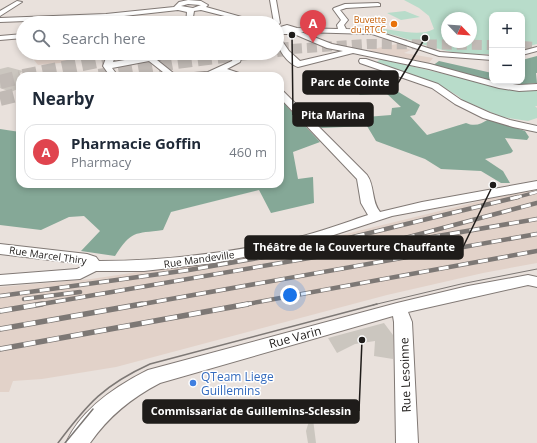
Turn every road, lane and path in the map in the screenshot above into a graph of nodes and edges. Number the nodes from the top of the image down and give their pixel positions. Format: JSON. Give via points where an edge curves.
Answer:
{"nodes":[{"id":1,"x":273,"y":0,"type":"edge"},
{"id":2,"x":19,"y":2,"type":"dead end"},
{"id":3,"x":178,"y":4,"type":"junction"},
{"id":4,"x":201,"y":4,"type":"edge"},
{"id":5,"x":378,"y":5,"type":"dead end"},
{"id":6,"x":191,"y":9,"type":"junction"},
{"id":7,"x":0,"y":14,"type":"edge"},
{"id":8,"x":106,"y":16,"type":"edge"},
{"id":9,"x":190,"y":16,"type":"edge"},
{"id":10,"x":238,"y":16,"type":"edge"},
{"id":11,"x":276,"y":16,"type":"edge"},
{"id":12,"x":16,"y":19,"type":"edge"},
{"id":13,"x":0,"y":20,"type":"edge"},
{"id":14,"x":284,"y":29,"type":"edge"},
{"id":15,"x":312,"y":30,"type":"junction"},
{"id":16,"x":295,"y":31,"type":"junction"},
{"id":17,"x":343,"y":31,"type":"junction"},
{"id":18,"x":16,"y":37,"type":"edge"},
{"id":19,"x":0,"y":38,"type":"edge"},
{"id":20,"x":386,"y":38,"type":"junction"},
{"id":21,"x":320,"y":43,"type":"junction"},
{"id":22,"x":403,"y":46,"type":"dead end"},
{"id":23,"x":537,"y":49,"type":"edge"},
{"id":24,"x":284,"y":51,"type":"edge"},
{"id":25,"x":354,"y":51,"type":"junction"},
{"id":26,"x":525,"y":52,"type":"edge"},
{"id":27,"x":343,"y":54,"type":"junction"},
{"id":28,"x":489,"y":58,"type":"edge"},
{"id":29,"x":109,"y":60,"type":"edge"},
{"id":30,"x":139,"y":60,"type":"edge"},
{"id":31,"x":153,"y":60,"type":"edge"},
{"id":32,"x":236,"y":60,"type":"edge"},
{"id":33,"x":298,"y":64,"type":"junction"},
{"id":34,"x":107,"y":66,"type":"junction"},
{"id":35,"x":220,"y":70,"type":"junction"},
{"id":36,"x":111,"y":72,"type":"edge"},
{"id":37,"x":168,"y":72,"type":"edge"},
{"id":38,"x":214,"y":72,"type":"edge"},
{"id":39,"x":226,"y":72,"type":"edge"},
{"id":40,"x":290,"y":72,"type":"dead end"},
{"id":41,"x":537,"y":87,"type":"edge"},
{"id":42,"x":284,"y":97,"type":"edge"},
{"id":43,"x":537,"y":128,"type":"edge"},
{"id":44,"x":537,"y":185,"type":"edge"},
{"id":45,"x":377,"y":217,"type":"junction"},
{"id":46,"x":0,"y":249,"type":"edge"},
{"id":47,"x":92,"y":266,"type":"junction"},
{"id":48,"x":0,"y":280,"type":"edge"},
{"id":49,"x":537,"y":282,"type":"edge"},
{"id":50,"x":397,"y":309,"type":"junction"},
{"id":51,"x":77,"y":443,"type":"edge"},
{"id":52,"x":407,"y":443,"type":"edge"}],
"edges":[{"from":1,"to":11,"type":"street"},
{"from":2,"to":7,"type":"street"},
{"from":3,"to":4,"type":"street"},
{"from":3,"to":6,"type":"street"},
{"from":3,"to":8,"type":"street"},
{"from":4,"to":6,"type":"street"},
{"from":4,"to":10,"type":"street"},
{"from":5,"to":17,"type":"street","via":[[338,7],[336,9],[339,15],[345,21],[340,25]]},
{"from":6,"to":9,"type":"street"},
{"from":12,"to":13,"type":"street"},
{"from":14,"to":16,"type":"street"},
{"from":15,"to":16,"type":"street"},
{"from":15,"to":17,"type":"street"},
{"from":15,"to":20,"type":"street","via":[[315,34]]},
{"from":16,"to":21,"type":"street"},
{"from":17,"to":20,"type":"street","via":[[370,32]]},
{"from":18,"to":19,"type":"street"},
{"from":20,"to":22,"type":"street"},
{"from":20,"to":28,"type":"street","via":[[433,53]]},
{"from":21,"to":25,"type":"street"},
{"from":21,"to":27,"type":"street"},
{"from":23,"to":26,"type":"street"},
{"from":24,"to":33,"type":"street"},
{"from":25,"to":27,"type":"street"},
{"from":25,"to":41,"type":"street","via":[[505,86]]},
{"from":27,"to":33,"type":"street"},
{"from":27,"to":43,"type":"street","via":[[435,86],[457,101],[501,122]]},
{"from":29,"to":34,"type":"street"},
{"from":30,"to":34,"type":"street"},
{"from":31,"to":37,"type":"street"},
{"from":32,"to":35,"type":"street"},
{"from":33,"to":40,"type":"street"},
{"from":34,"to":36,"type":"street"},
{"from":35,"to":38,"type":"street"},
{"from":35,"to":39,"type":"street"},
{"from":42,"to":45,"type":"street","via":[[363,178],[369,208]]},
{"from":44,"to":45,"type":"street","name":"Rue Mandeville"},
{"from":45,"to":47,"type":"street","name":"Rue Mandeville","via":[[298,242],[214,258],[144,266]]},
{"from":46,"to":47,"type":"street","name":"Rue Marcel Thiry","via":[[86,259],[91,261]]},
{"from":47,"to":48,"type":"street","name":"Rue Mandeville","via":[[80,274]]},
{"from":49,"to":50,"type":"street","name":"Rue Varin","via":[[528,280]]},
{"from":50,"to":51,"type":"street","name":"Rue Varin","via":[[155,376],[110,403],[95,418]]},
{"from":50,"to":52,"type":"street","name":"Rue Lesoinne","via":[[403,322]]}]}
